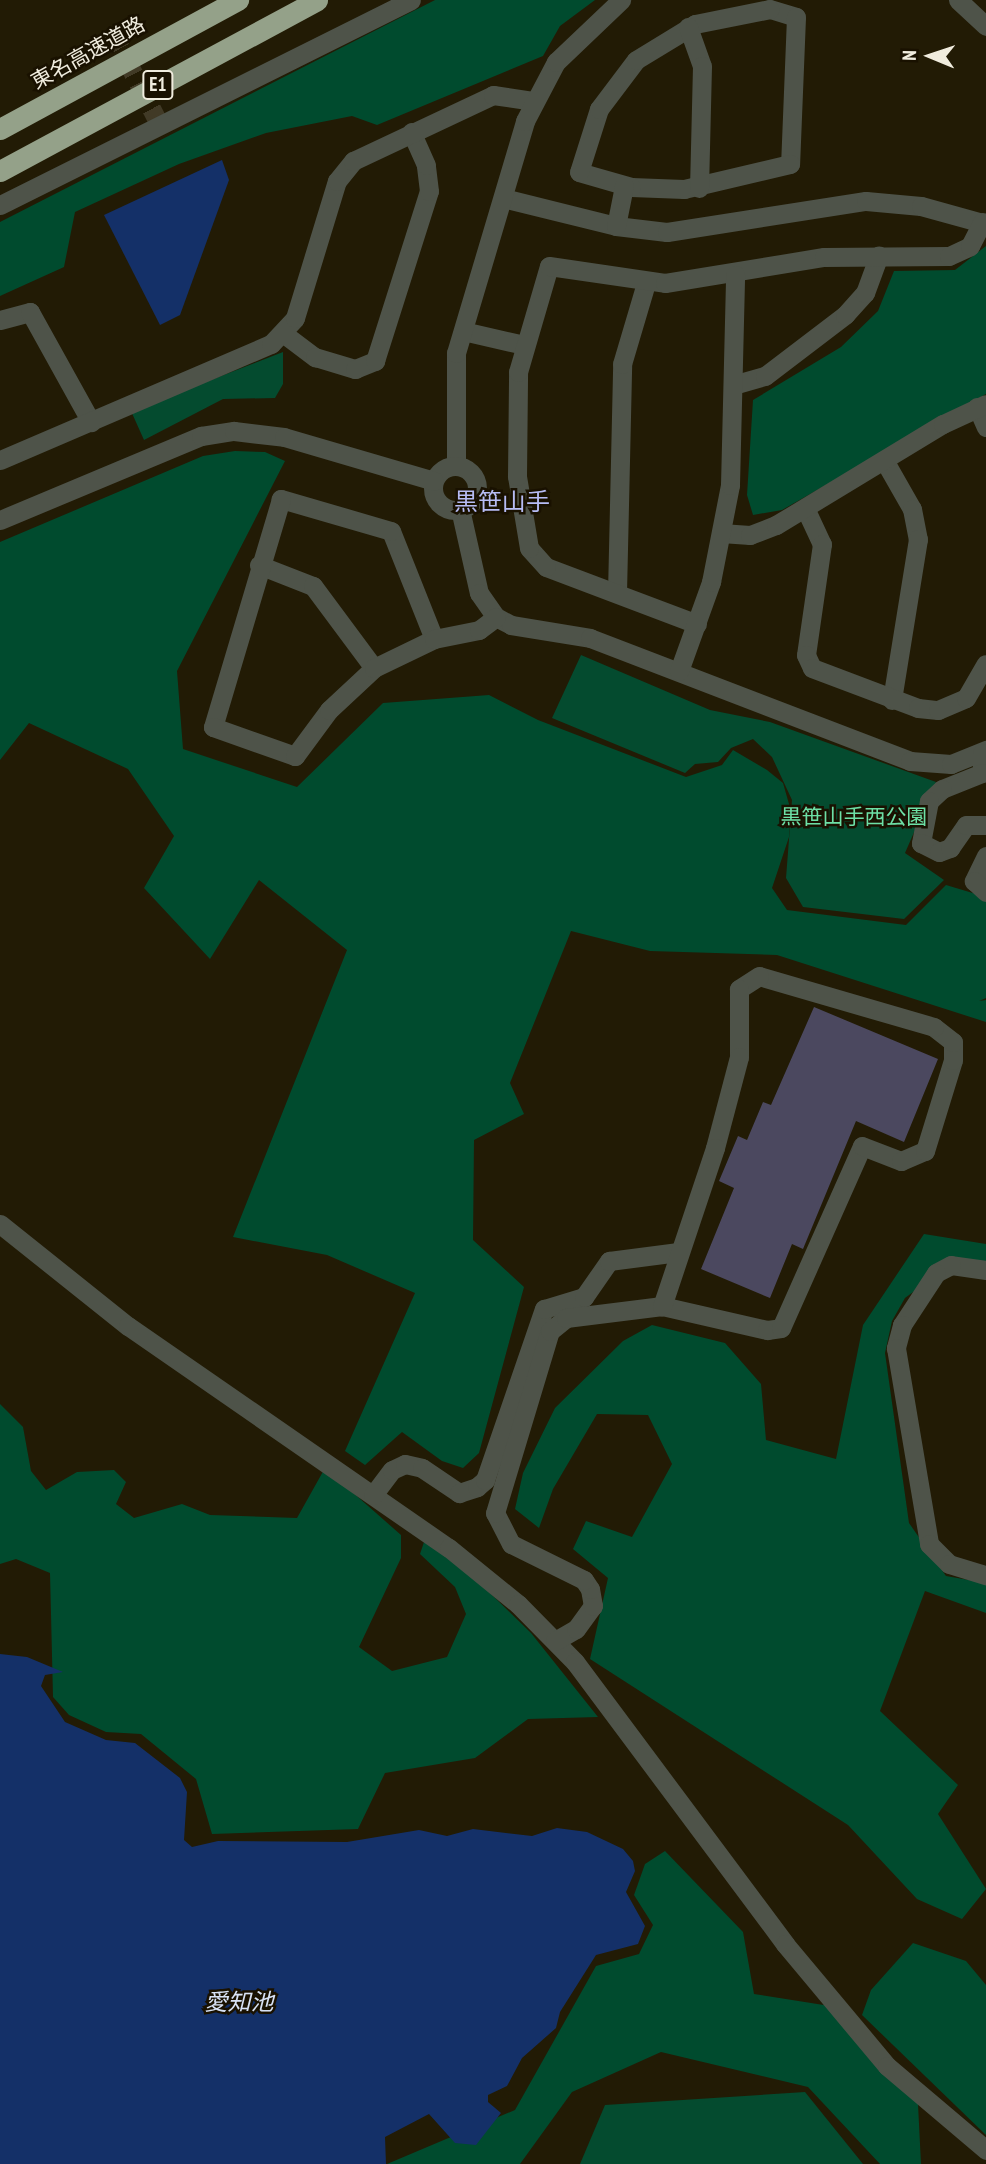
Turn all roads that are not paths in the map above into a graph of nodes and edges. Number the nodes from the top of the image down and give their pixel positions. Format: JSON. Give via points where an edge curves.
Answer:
{"nodes":[{"id":1,"x":238,"y":0,"type":"edge"},
{"id":2,"x":317,"y":0,"type":"edge"},
{"id":3,"x":411,"y":0,"type":"edge"},
{"id":4,"x":621,"y":0,"type":"edge"},
{"id":5,"x":958,"y":0,"type":"edge"},
{"id":6,"x":986,"y":26,"type":"edge"},
{"id":7,"x":688,"y":27,"type":"junction"},
{"id":8,"x":533,"y":101,"type":"junction"},
{"id":9,"x":0,"y":129,"type":"edge"},
{"id":10,"x":411,"y":132,"type":"junction"},
{"id":11,"x":0,"y":171,"type":"edge"},
{"id":12,"x":624,"y":186,"type":"junction"},
{"id":13,"x":699,"y":188,"type":"junction"},
{"id":14,"x":503,"y":198,"type":"junction"},
{"id":15,"x":0,"y":205,"type":"edge"},
{"id":16,"x":984,"y":223,"type":"edge"},
{"id":17,"x":616,"y":226,"type":"junction"},
{"id":18,"x":879,"y":254,"type":"junction"},
{"id":19,"x":736,"y":275,"type":"junction"},
{"id":20,"x":646,"y":283,"type":"junction"},
{"id":21,"x":0,"y":320,"type":"edge"},
{"id":22,"x":463,"y":331,"type":"junction"},
{"id":23,"x":284,"y":334,"type":"junction"},
{"id":24,"x":524,"y":345,"type":"junction"},
{"id":25,"x":733,"y":385,"type":"junction"},
{"id":26,"x":982,"y":405,"type":"edge"},
{"id":27,"x":91,"y":422,"type":"junction"},
{"id":28,"x":986,"y":427,"type":"edge"},
{"id":29,"x":0,"y":460,"type":"edge"},
{"id":30,"x":884,"y":460,"type":"junction"},
{"id":31,"x":456,"y":466,"type":"junction"},
{"id":32,"x":434,"y":481,"type":"junction"},
{"id":33,"x":805,"y":508,"type":"junction"},
{"id":34,"x":460,"y":509,"type":"junction"},
{"id":35,"x":0,"y":520,"type":"edge"},
{"id":36,"x":720,"y":534,"type":"junction"},
{"id":37,"x":259,"y":565,"type":"junction"},
{"id":38,"x":617,"y":593,"type":"junction"},
{"id":39,"x":496,"y":617,"type":"junction"},
{"id":40,"x":697,"y":624,"type":"junction"},
{"id":41,"x":433,"y":639,"type":"junction"},
{"id":42,"x":986,"y":664,"type":"edge"},
{"id":43,"x":374,"y":668,"type":"junction"},
{"id":44,"x":680,"y":671,"type":"junction"},
{"id":45,"x":892,"y":700,"type":"junction"},
{"id":46,"x":984,"y":751,"type":"edge"},
{"id":47,"x":986,"y":825,"type":"edge"},
{"id":48,"x":986,"y":856,"type":"edge"},
{"id":49,"x":986,"y":892,"type":"edge"},
{"id":50,"x":0,"y":1224,"type":"edge"},
{"id":51,"x":678,"y":1252,"type":"junction"},
{"id":52,"x":986,"y":1270,"type":"edge"},
{"id":53,"x":662,"y":1306,"type":"junction"},
{"id":54,"x":373,"y":1495,"type":"junction"},
{"id":55,"x":986,"y":1575,"type":"edge"},
{"id":56,"x":555,"y":1641,"type":"junction"},
{"id":57,"x":986,"y":2150,"type":"edge"}],
"edges":[{"from":1,"to":9,"type":"highway","name":"東名高速道路","number":"E1"},
{"from":2,"to":11,"type":"highway","number":"E1"},
{"from":3,"to":15,"type":"street"},
{"from":4,"to":8,"type":"street","via":[[573,41]]},
{"from":5,"to":6,"type":"street"},
{"from":7,"to":12,"type":"street","via":[[636,60],[594,120],[579,172]]},
{"from":7,"to":13,"type":"street","via":[[702,66]]},
{"from":7,"to":13,"type":"street","via":[[743,11],[788,10],[796,17],[790,164]]},
{"from":8,"to":10,"type":"street","via":[[493,95]]},
{"from":8,"to":14,"type":"street"},
{"from":10,"to":23,"type":"street","via":[[359,157],[337,181],[298,310]]},
{"from":10,"to":23,"type":"street","via":[[426,165],[429,191],[375,361],[355,369],[315,356]]},
{"from":12,"to":13,"type":"street"},
{"from":12,"to":17,"type":"street"},
{"from":14,"to":17,"type":"street"},
{"from":14,"to":22,"type":"street"},
{"from":16,"to":17,"type":"street","via":[[921,206],[866,201],[813,205],[685,231]]},
{"from":16,"to":18,"type":"street","via":[[970,246],[953,256]]},
{"from":18,"to":19,"type":"street","via":[[824,257]]},
{"from":18,"to":25,"type":"street","via":[[865,293],[845,315],[765,376]]},
{"from":19,"to":20,"type":"street"},
{"from":19,"to":25,"type":"street"},
{"from":20,"to":24,"type":"street","via":[[551,264]]},
{"from":20,"to":38,"type":"street","via":[[622,364]]},
{"from":21,"to":27,"type":"street","via":[[30,312]]},
{"from":22,"to":24,"type":"street"},
{"from":22,"to":31,"type":"street","via":[[454,367]]},
{"from":23,"to":27,"type":"street","via":[[257,351]]},
{"from":24,"to":38,"type":"street","via":[[516,458],[529,548],[545,567]]},
{"from":25,"to":36,"type":"street","via":[[732,465]]},
{"from":26,"to":28,"type":"street"},
{"from":26,"to":30,"type":"street"},
{"from":27,"to":29,"type":"street"},
{"from":30,"to":33,"type":"street"},
{"from":30,"to":45,"type":"street","via":[[912,509],[918,539]]},
{"from":31,"to":32,"type":"street","via":[[443,469]]},
{"from":31,"to":34,"type":"street","via":[[468,471],[476,485],[471,502]]},
{"from":32,"to":34,"type":"street","via":[[438,501]]},
{"from":32,"to":35,"type":"street","via":[[284,437],[234,430],[201,436]]},
{"from":33,"to":36,"type":"street","via":[[765,530]]},
{"from":33,"to":45,"type":"street","via":[[822,544],[807,662]]},
{"from":34,"to":39,"type":"street","via":[[480,593]]},
{"from":36,"to":40,"type":"street"},
{"from":37,"to":41,"type":"street","via":[[285,498],[384,526],[402,549]]},
{"from":37,"to":43,"type":"street","via":[[313,586]]},
{"from":37,"to":43,"type":"street","via":[[215,730],[295,756],[329,710]]},
{"from":38,"to":40,"type":"street"},
{"from":39,"to":41,"type":"street","via":[[479,630]]},
{"from":39,"to":44,"type":"street","via":[[526,629],[590,638]]},
{"from":40,"to":44,"type":"street"},
{"from":41,"to":43,"type":"street"},
{"from":42,"to":45,"type":"street","via":[[977,685],[948,707],[926,710]]},
{"from":44,"to":46,"type":"street","via":[[911,761],[951,764]]},
{"from":46,"to":47,"type":"street","via":[[982,773],[942,789],[929,801],[921,843],[939,852],[950,848],[965,825]]},
{"from":48,"to":49,"type":"street","via":[[974,881]]},
{"from":50,"to":54,"type":"street","via":[[128,1326]]},
{"from":51,"to":53,"type":"street"},
{"from":51,"to":53,"type":"street","via":[[715,1148],[739,1056],[739,989],[759,976],[934,1027],[953,1042],[953,1060],[925,1151],[901,1161],[862,1146],[786,1324],[767,1330]]},
{"from":51,"to":54,"type":"street","via":[[609,1261],[584,1297],[544,1309],[485,1480],[477,1487],[458,1493],[422,1468],[405,1464],[391,1470]]},
{"from":52,"to":55,"type":"street","via":[[951,1265],[936,1273],[902,1325],[897,1348],[929,1544],[949,1564]]},
{"from":53,"to":56,"type":"street","via":[[566,1318],[546,1338],[495,1513],[511,1544],[584,1580],[590,1589],[593,1606],[576,1629]]},
{"from":54,"to":56,"type":"street","via":[[449,1548]]},
{"from":56,"to":57,"type":"street","via":[[818,1984],[887,2066]]}]}
